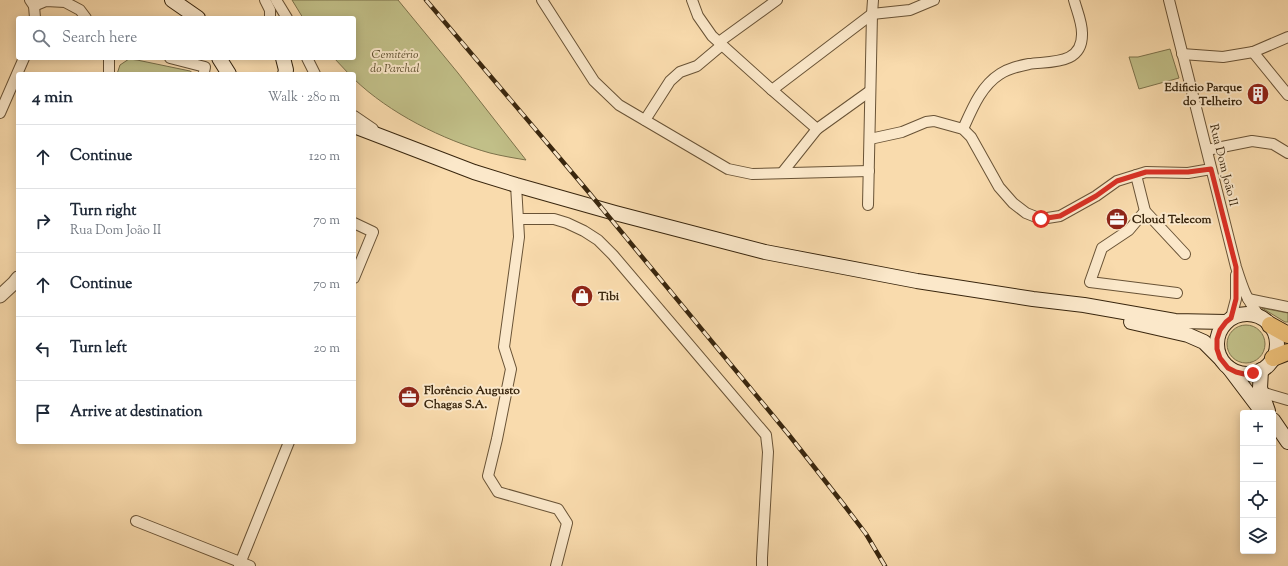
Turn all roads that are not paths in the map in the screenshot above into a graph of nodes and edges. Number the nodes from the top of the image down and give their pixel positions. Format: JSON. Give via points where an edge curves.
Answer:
{"nodes":[{"id":1,"x":160,"y":0,"type":"edge"},
{"id":2,"x":172,"y":0,"type":"edge"},
{"id":3,"x":265,"y":0,"type":"edge"},
{"id":4,"x":276,"y":0,"type":"edge"},
{"id":5,"x":542,"y":0,"type":"edge"},
{"id":6,"x":692,"y":0,"type":"edge"},
{"id":7,"x":777,"y":0,"type":"edge"},
{"id":8,"x":873,"y":0,"type":"edge"},
{"id":9,"x":934,"y":0,"type":"edge"},
{"id":10,"x":1074,"y":0,"type":"edge"},
{"id":11,"x":1169,"y":0,"type":"edge"},
{"id":12,"x":32,"y":3,"type":"edge"},
{"id":13,"x":872,"y":14,"type":"junction"},
{"id":14,"x":35,"y":16,"type":"edge"},
{"id":15,"x":84,"y":16,"type":"edge"},
{"id":16,"x":179,"y":16,"type":"edge"},
{"id":17,"x":195,"y":16,"type":"edge"},
{"id":18,"x":270,"y":16,"type":"edge"},
{"id":19,"x":286,"y":16,"type":"edge"},
{"id":20,"x":1288,"y":37,"type":"edge"},
{"id":21,"x":720,"y":43,"type":"junction"},
{"id":22,"x":1253,"y":52,"type":"junction"},
{"id":23,"x":1182,"y":54,"type":"junction"},
{"id":24,"x":23,"y":60,"type":"edge"},
{"id":25,"x":108,"y":60,"type":"edge"},
{"id":26,"x":178,"y":60,"type":"edge"},
{"id":27,"x":220,"y":60,"type":"edge"},
{"id":28,"x":230,"y":60,"type":"edge"},
{"id":29,"x":308,"y":60,"type":"edge"},
{"id":30,"x":18,"y":72,"type":"edge"},
{"id":31,"x":108,"y":72,"type":"edge"},
{"id":32,"x":204,"y":72,"type":"dead end"},
{"id":33,"x":228,"y":72,"type":"edge"},
{"id":34,"x":229,"y":72,"type":"edge"},
{"id":35,"x":314,"y":72,"type":"edge"},
{"id":36,"x":16,"y":76,"type":"edge"},
{"id":37,"x":772,"y":90,"type":"junction"},
{"id":38,"x":870,"y":91,"type":"junction"},
{"id":39,"x":1288,"y":94,"type":"edge"},
{"id":40,"x":0,"y":113,"type":"edge"},
{"id":41,"x":356,"y":118,"type":"edge"},
{"id":42,"x":645,"y":120,"type":"junction"},
{"id":43,"x":356,"y":127,"type":"edge"},
{"id":44,"x":817,"y":129,"type":"junction"},
{"id":45,"x":963,"y":129,"type":"junction"},
{"id":46,"x":388,"y":139,"type":"junction"},
{"id":47,"x":870,"y":139,"type":"junction"},
{"id":48,"x":1207,"y":150,"type":"junction"},
{"id":49,"x":1288,"y":153,"type":"edge"},
{"id":50,"x":1211,"y":169,"type":"junction"},
{"id":51,"x":869,"y":171,"type":"junction"},
{"id":52,"x":782,"y":173,"type":"junction"},
{"id":53,"x":1136,"y":175,"type":"junction"},
{"id":54,"x":516,"y":185,"type":"junction"},
{"id":55,"x":868,"y":205,"type":"dead end"},
{"id":56,"x":1145,"y":212,"type":"junction"},
{"id":57,"x":520,"y":219,"type":"dead end"},
{"id":58,"x":356,"y":224,"type":"edge"},
{"id":59,"x":1185,"y":254,"type":"dead end"},
{"id":60,"x":1236,"y":267,"type":"junction"},
{"id":61,"x":356,"y":273,"type":"edge"},
{"id":62,"x":16,"y":280,"type":"edge"},
{"id":63,"x":1177,"y":293,"type":"dead end"},
{"id":64,"x":0,"y":296,"type":"edge"},
{"id":65,"x":1033,"y":299,"type":"junction"},
{"id":66,"x":1248,"y":299,"type":"junction"},
{"id":67,"x":1288,"y":307,"type":"edge"},
{"id":68,"x":1228,"y":320,"type":"junction"},
{"id":69,"x":1266,"y":321,"type":"junction"},
{"id":70,"x":1288,"y":335,"type":"edge"},
{"id":71,"x":1288,"y":352,"type":"edge"},
{"id":72,"x":1273,"y":358,"type":"junction"},
{"id":73,"x":1224,"y":363,"type":"junction"},
{"id":74,"x":1261,"y":370,"type":"junction"},
{"id":75,"x":1256,"y":393,"type":"junction"},
{"id":76,"x":1288,"y":400,"type":"edge"},
{"id":77,"x":1262,"y":410,"type":"edge"},
{"id":78,"x":1268,"y":410,"type":"edge"},
{"id":79,"x":1276,"y":424,"type":"edge"},
{"id":80,"x":1276,"y":429,"type":"edge"},
{"id":81,"x":1288,"y":442,"type":"edge"},
{"id":82,"x":287,"y":444,"type":"edge"},
{"id":83,"x":136,"y":520,"type":"dead end"},
{"id":84,"x":243,"y":565,"type":"edge"},
{"id":85,"x":556,"y":566,"type":"edge"},
{"id":86,"x":762,"y":566,"type":"edge"}],
"edges":[{"from":1,"to":16,"type":"main road"},
{"from":2,"to":17,"type":"main road"},
{"from":3,"to":18,"type":"street"},
{"from":4,"to":19,"type":"street"},
{"from":5,"to":42,"type":"street","via":[[594,81],[619,105]]},
{"from":6,"to":21,"type":"street","via":[[698,16]]},
{"from":7,"to":21,"type":"street"},
{"from":8,"to":13,"type":"street"},
{"from":9,"to":13,"type":"street","via":[[910,10]]},
{"from":10,"to":45,"type":"street","via":[[1082,32],[1078,50],[1064,60],[1027,65],[999,75],[988,83]]},
{"from":11,"to":23,"type":"street","name":"Rua Dom João II"},
{"from":12,"to":14,"type":"street"},
{"from":12,"to":15,"type":"street","via":[[65,2],[80,10]]},
{"from":13,"to":37,"type":"street"},
{"from":13,"to":38,"type":"street"},
{"from":20,"to":22,"type":"street"},
{"from":21,"to":37,"type":"street"},
{"from":21,"to":42,"type":"street","via":[[697,66],[680,72],[670,81]]},
{"from":22,"to":23,"type":"street","via":[[1223,57]]},
{"from":22,"to":39,"type":"street"},
{"from":23,"to":48,"type":"street","name":"Rua Dom João II"},
{"from":24,"to":30,"type":"street"},
{"from":25,"to":31,"type":"street"},
{"from":26,"to":32,"type":"street","via":[[206,67]]},
{"from":27,"to":33,"type":"main road"},
{"from":28,"to":34,"type":"main road"},
{"from":29,"to":35,"type":"street"},
{"from":36,"to":40,"type":"street"},
{"from":37,"to":44,"type":"street"},
{"from":38,"to":44,"type":"street"},
{"from":38,"to":47,"type":"street"},
{"from":41,"to":46,"type":"main road"},
{"from":42,"to":52,"type":"street","via":[[728,168],[752,174]]},
{"from":43,"to":46,"type":"main road"},
{"from":44,"to":52,"type":"street"},
{"from":45,"to":47,"type":"street","via":[[934,121]]},
{"from":45,"to":53,"type":"street","via":[[971,137],[999,187],[1026,213],[1041,219],[1060,216],[1117,181]]},
{"from":46,"to":54,"type":"main road"},
{"from":47,"to":51,"type":"street"},
{"from":48,"to":49,"type":"street","via":[[1252,141],[1274,144]]},
{"from":48,"to":50,"type":"street","name":"Rua Dom João II"},
{"from":50,"to":53,"type":"street","via":[[1146,172]]},
{"from":50,"to":60,"type":"street","name":"Rua Dom João II"},
{"from":51,"to":52,"type":"street"},
{"from":51,"to":55,"type":"street"},
{"from":53,"to":56,"type":"street"},
{"from":54,"to":65,"type":"main road","via":[[765,252],[917,281]]},
{"from":54,"to":85,"type":"street","via":[[519,237],[504,347],[511,369],[488,476],[498,492],[558,508],[567,523]]},
{"from":56,"to":59,"type":"street"},
{"from":56,"to":63,"type":"street","via":[[1129,230],[1102,248],[1090,282]]},
{"from":57,"to":86,"type":"street","via":[[554,219],[584,231],[598,240],[766,436],[768,452]]},
{"from":58,"to":61,"type":"street","via":[[373,232]]},
{"from":60,"to":66,"type":"street"},
{"from":60,"to":68,"type":"street","via":[[1236,299]]},
{"from":62,"to":64,"type":"street"},
{"from":65,"to":68,"type":"main road","via":[[1175,321]]},
{"from":65,"to":73,"type":"main road","via":[[1188,335],[1204,342]]},
{"from":66,"to":67,"type":"street"},
{"from":66,"to":69,"type":"street"},
{"from":68,"to":69,"type":"main road","via":[[1249,314]]},
{"from":68,"to":73,"type":"main road","via":[[1217,339],[1217,349]]},
{"from":69,"to":70,"type":"main road"},
{"from":69,"to":72,"type":"main road","via":[[1274,332],[1276,341]]},
{"from":71,"to":72,"type":"main road"},
{"from":72,"to":74,"type":"main road"},
{"from":73,"to":74,"type":"main road","via":[[1236,372],[1244,374]]},
{"from":73,"to":75,"type":"main road"},
{"from":74,"to":75,"type":"main road","via":[[1260,388]]},
{"from":75,"to":76,"type":"street"},
{"from":75,"to":77,"type":"main road"},
{"from":75,"to":78,"type":"main road"},
{"from":79,"to":81,"type":"main road"},
{"from":80,"to":81,"type":"main road"},
{"from":82,"to":84,"type":"street"},
{"from":83,"to":84,"type":"street"}]}
